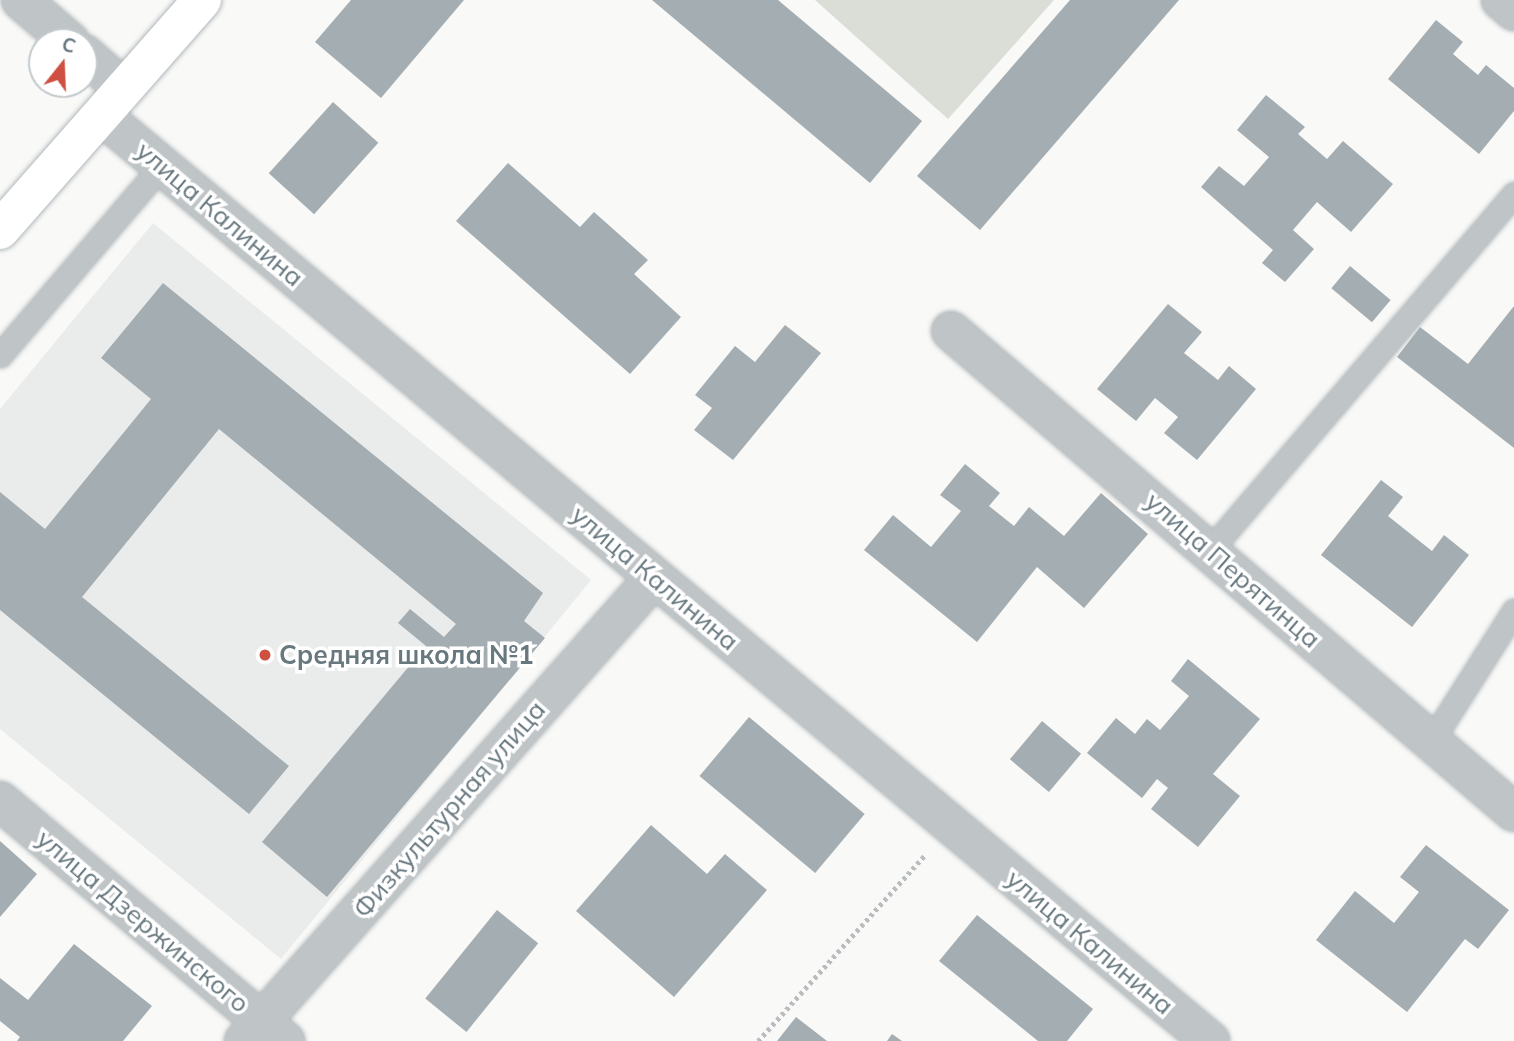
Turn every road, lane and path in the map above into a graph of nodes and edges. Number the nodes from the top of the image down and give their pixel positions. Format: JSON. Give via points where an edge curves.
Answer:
{"nodes":[{"id":1,"x":21,"y":0,"type":"edge"},
{"id":2,"x":202,"y":0,"type":"edge"},
{"id":3,"x":1501,"y":0,"type":"edge"},
{"id":4,"x":1514,"y":12,"type":"edge"},
{"id":5,"x":54,"y":28,"type":"edge"},
{"id":6,"x":98,"y":77,"type":"edge"},
{"id":7,"x":113,"y":102,"type":"junction"},
{"id":8,"x":162,"y":165,"type":"junction"},
{"id":9,"x":1514,"y":194,"type":"edge"},
{"id":10,"x":0,"y":229,"type":"edge"},
{"id":11,"x":951,"y":331,"type":"dead end"},
{"id":12,"x":0,"y":355,"type":"edge"},
{"id":13,"x":1210,"y":550,"type":"junction"},
{"id":14,"x":654,"y":578,"type":"junction"},
{"id":15,"x":1514,"y":611,"type":"edge"},
{"id":16,"x":1432,"y":740,"type":"junction"},
{"id":17,"x":0,"y":801,"type":"edge"},
{"id":18,"x":1514,"y":812,"type":"edge"},
{"id":19,"x":951,"y":826,"type":"junction"},
{"id":20,"x":264,"y":1034,"type":"edge"},
{"id":21,"x":758,"y":1041,"type":"edge"},
{"id":22,"x":1210,"y":1041,"type":"edge"}],
"edges":[{"from":1,"to":5,"type":"street"},
{"from":2,"to":7,"type":"main road"},
{"from":3,"to":4,"type":"street"},
{"from":6,"to":7,"type":"street","name":"улица Калинина"},
{"from":7,"to":8,"type":"street","name":"улица Калинина"},
{"from":7,"to":10,"type":"main road"},
{"from":8,"to":12,"type":"lane"},
{"from":8,"to":14,"type":"street","name":"улица Калинина"},
{"from":9,"to":13,"type":"lane"},
{"from":11,"to":13,"type":"street","name":"улица Перятинца"},
{"from":13,"to":16,"type":"street","name":"улица Перятинца"},
{"from":14,"to":19,"type":"street","name":"улица Калинина"},
{"from":14,"to":20,"type":"street","name":"Физкультурная улица"},
{"from":15,"to":16,"type":"lane"},
{"from":16,"to":18,"type":"street","name":"улица Перятинца"},
{"from":17,"to":20,"type":"street","name":"улица Дзержинского"},
{"from":19,"to":21,"type":"path"},
{"from":19,"to":22,"type":"street","name":"улица Калинина"}]}
